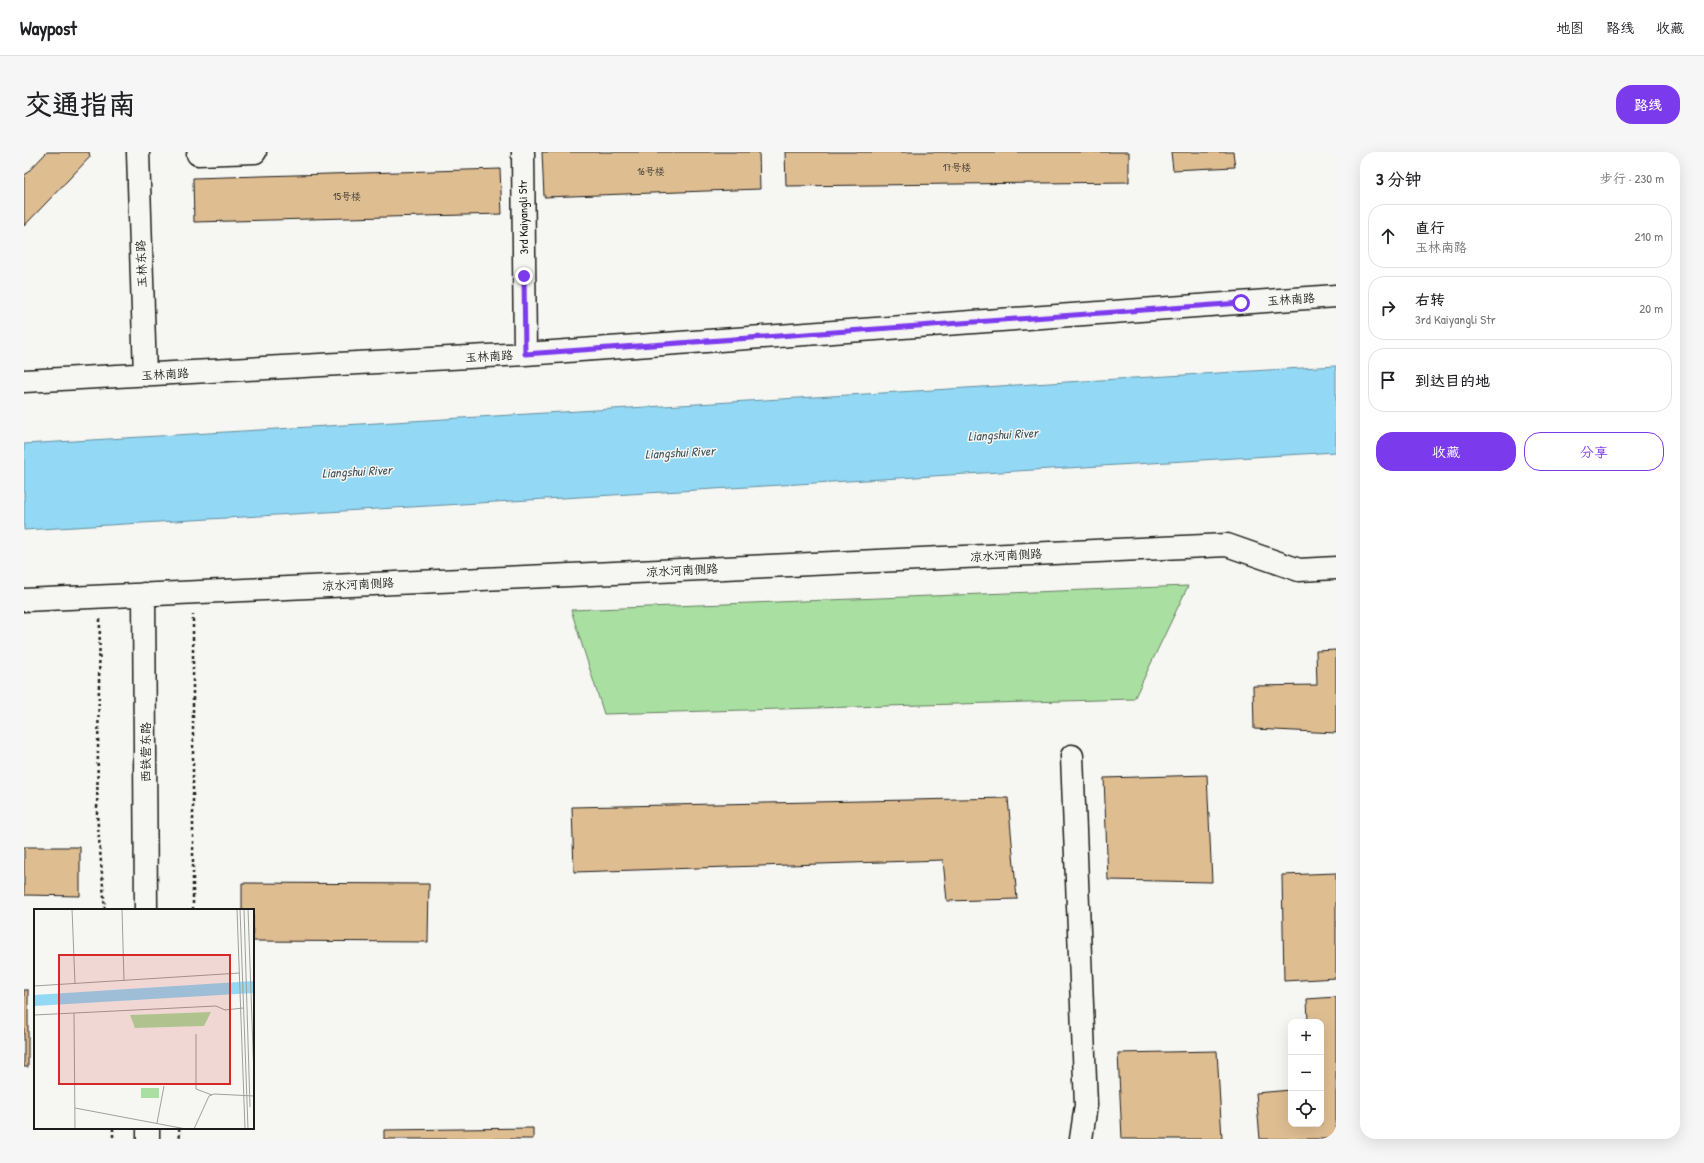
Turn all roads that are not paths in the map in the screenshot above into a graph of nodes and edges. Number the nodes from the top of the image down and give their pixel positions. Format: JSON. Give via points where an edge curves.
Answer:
{"nodes":[{"id":1,"x":138,"y":152,"type":"edge"},
{"id":2,"x":255,"y":152,"type":"edge"},
{"id":3,"x":523,"y":152,"type":"edge"},
{"id":4,"x":198,"y":154,"type":"dead end"},
{"id":5,"x":1336,"y":296,"type":"edge"},
{"id":6,"x":525,"y":354,"type":"junction"},
{"id":7,"x":145,"y":375,"type":"junction"},
{"id":8,"x":24,"y":381,"type":"edge"},
{"id":9,"x":1336,"y":568,"type":"edge"},
{"id":10,"x":144,"y":594,"type":"junction"},
{"id":11,"x":24,"y":600,"type":"edge"},
{"id":12,"x":1072,"y":756,"type":"dead end"},
{"id":13,"x":146,"y":909,"type":"edge"},
{"id":14,"x":1081,"y":1139,"type":"edge"}],
"edges":[{"from":1,"to":7,"type":"street","name":"玉林东路"},
{"from":2,"to":4,"type":"street"},
{"from":3,"to":6,"type":"street","name":"3rd Kaiyangli Str"},
{"from":5,"to":6,"type":"street","name":"玉林南路"},
{"from":6,"to":7,"type":"street","name":"玉林南路"},
{"from":7,"to":8,"type":"street","name":"玉林南路"},
{"from":9,"to":10,"type":"street","name":"凉水河南侧路","via":[[1300,570],[1227,545]]},
{"from":10,"to":11,"type":"street","name":"凉水河南侧路"},
{"from":10,"to":13,"type":"street","name":"西铁营东路"},
{"from":12,"to":14,"type":"street","via":[[1086,1104]]}]}
